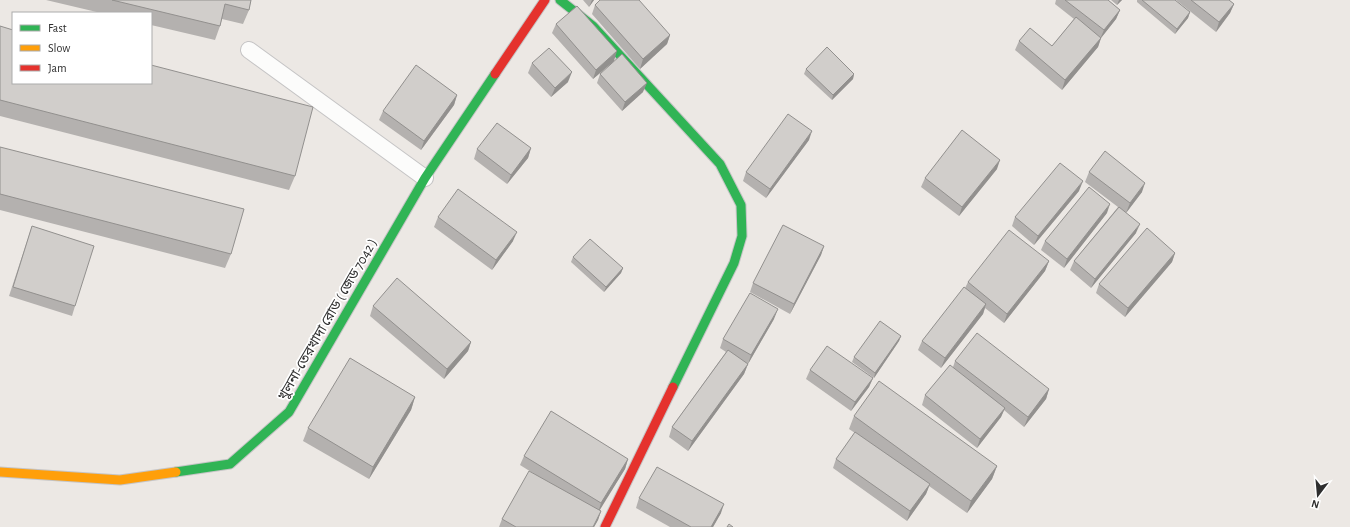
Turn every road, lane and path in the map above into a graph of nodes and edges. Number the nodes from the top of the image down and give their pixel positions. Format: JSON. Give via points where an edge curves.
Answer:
{"nodes":[{"id":1,"x":545,"y":0,"type":"edge"},
{"id":2,"x":560,"y":0,"type":"edge"},
{"id":3,"x":249,"y":50,"type":"dead end"},
{"id":4,"x":425,"y":178,"type":"junction"},
{"id":5,"x":0,"y":472,"type":"edge"},
{"id":6,"x":605,"y":527,"type":"edge"}],
"edges":[{"from":1,"to":4,"type":"main road","name":"খুলনা-তেরখাদা রোড ( জেড 7042 )"},
{"from":2,"to":6,"type":"main road","via":[[593,26],[720,164],[741,205],[742,236],[734,263]]},
{"from":3,"to":4,"type":"lane"},
{"from":4,"to":5,"type":"main road","name":"খুলনা-তেরখাদা রোড ( জেড 7042 )","via":[[289,412],[230,464],[120,480]]}]}
